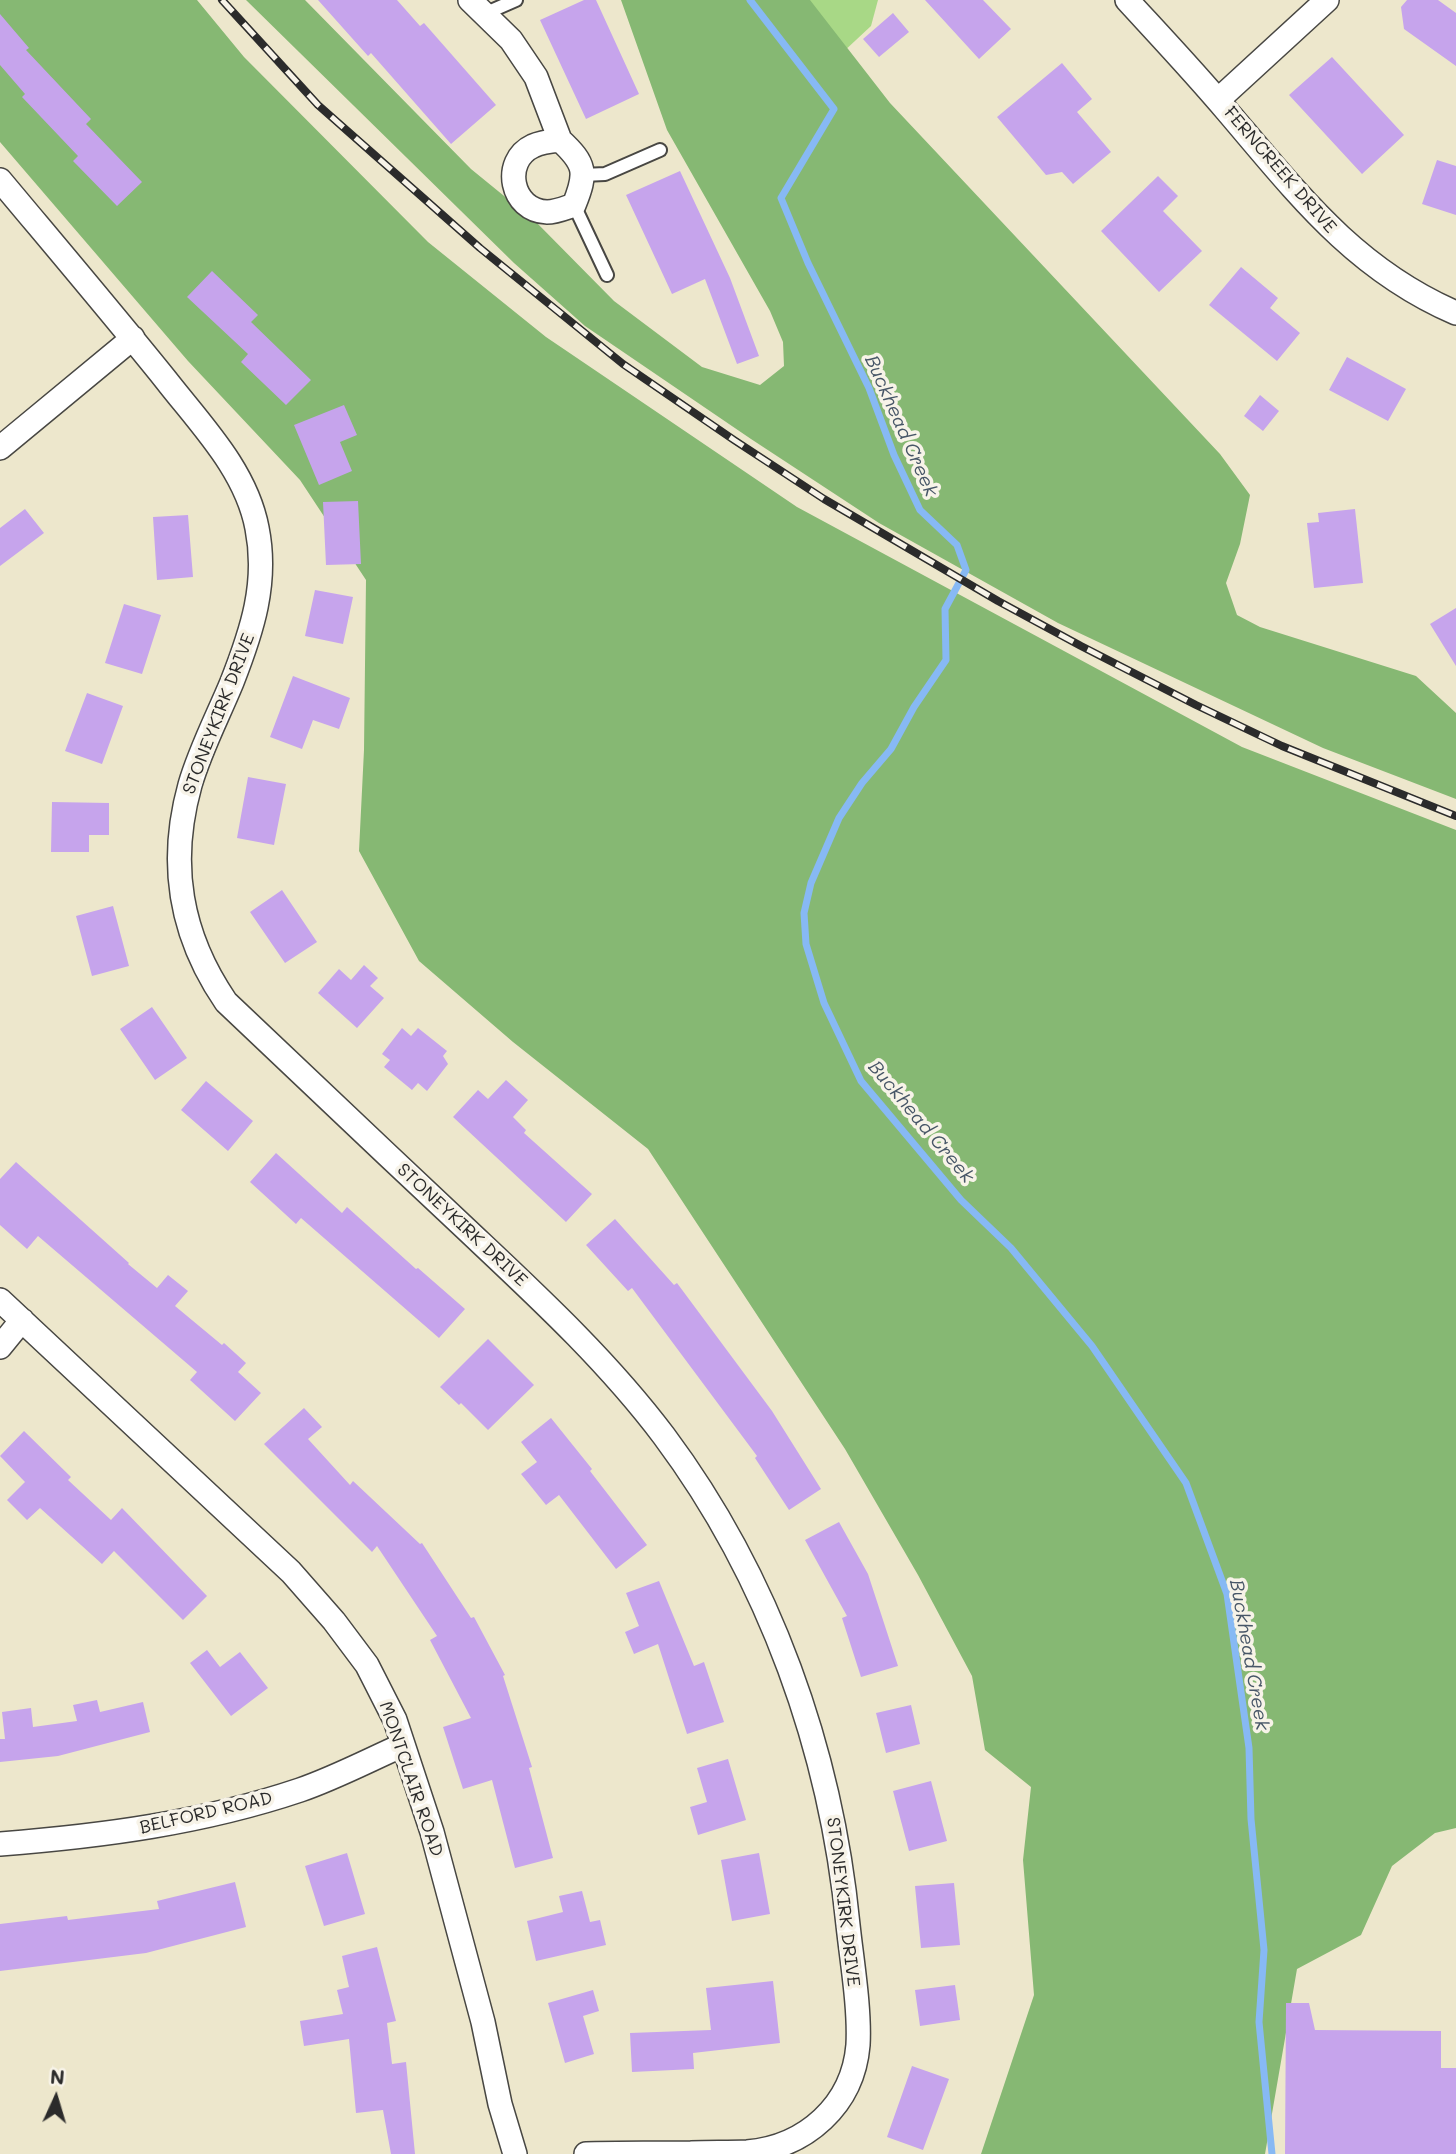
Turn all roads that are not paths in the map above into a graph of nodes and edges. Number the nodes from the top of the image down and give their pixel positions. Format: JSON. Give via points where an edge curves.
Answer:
{"nodes":[{"id":1,"x":516,"y":0,"type":"edge"},
{"id":2,"x":1127,"y":0,"type":"edge"},
{"id":3,"x":1327,"y":0,"type":"edge"},
{"id":4,"x":477,"y":7,"type":"edge"},
{"id":5,"x":1218,"y":100,"type":"junction"},
{"id":6,"x":560,"y":140,"type":"junction"},
{"id":7,"x":660,"y":150,"type":"dead end"},
{"id":8,"x":583,"y":175,"type":"junction"},
{"id":9,"x":0,"y":180,"type":"edge"},
{"id":10,"x":573,"y":205,"type":"junction"},
{"id":11,"x":607,"y":275,"type":"dead end"},
{"id":12,"x":1456,"y":313,"type":"edge"},
{"id":13,"x":133,"y":338,"type":"junction"},
{"id":14,"x":0,"y":448,"type":"edge"},
{"id":15,"x":0,"y":1300,"type":"edge"},
{"id":16,"x":22,"y":1320,"type":"junction"},
{"id":17,"x":0,"y":1347,"type":"edge"},
{"id":18,"x":403,"y":1745,"type":"junction"},
{"id":19,"x":0,"y":1844,"type":"edge"},
{"id":20,"x":516,"y":2154,"type":"edge"},
{"id":21,"x":586,"y":2154,"type":"edge"},
{"id":22,"x":599,"y":2154,"type":"edge"}],
"edges":[{"from":1,"to":4,"type":"lane"},
{"from":2,"to":5,"type":"street","name":"FERNCREEK DRIVE"},
{"from":3,"to":5,"type":"street"},
{"from":4,"to":6,"type":"street","via":[[511,40],[536,77]]},
{"from":5,"to":12,"type":"street","name":"FERNCREEK DRIVE","via":[[1343,241],[1382,272]]},
{"from":6,"to":8,"type":"street","via":[[574,153]]},
{"from":6,"to":10,"type":"street","via":[[542,142],[522,153],[513,184],[524,203],[534,209],[545,212]]},
{"from":7,"to":8,"type":"lane","via":[[606,174]]},
{"from":8,"to":10,"type":"street"},
{"from":9,"to":13,"type":"street","name":"STONEYKIRK DRIVE"},
{"from":10,"to":11,"type":"lane"},
{"from":13,"to":14,"type":"street"},
{"from":13,"to":22,"type":"street","name":"STONEYKIRK DRIVE","via":[[240,479],[257,526],[262,558],[254,624],[191,782],[183,814],[181,891],[194,945],[207,975],[226,1002],[569,1326],[666,1438],[712,1507],[785,1655],[833,1813],[845,1891],[858,2044],[853,2074],[838,2104],[802,2135],[750,2152]]},
{"from":15,"to":16,"type":"street","name":"MONTCLAIR ROAD"},
{"from":16,"to":17,"type":"street"},
{"from":16,"to":18,"type":"street","name":"MONTCLAIR ROAD","via":[[291,1572],[367,1665]]},
{"from":18,"to":19,"type":"street","name":"BELFORD ROAD","via":[[303,1789],[239,1808],[132,1830]]},
{"from":18,"to":20,"type":"street","name":"MONTCLAIR ROAD","via":[[432,1832]]},
{"from":21,"to":22,"type":"street","name":"STONEYKIRK DRIVE"}]}
